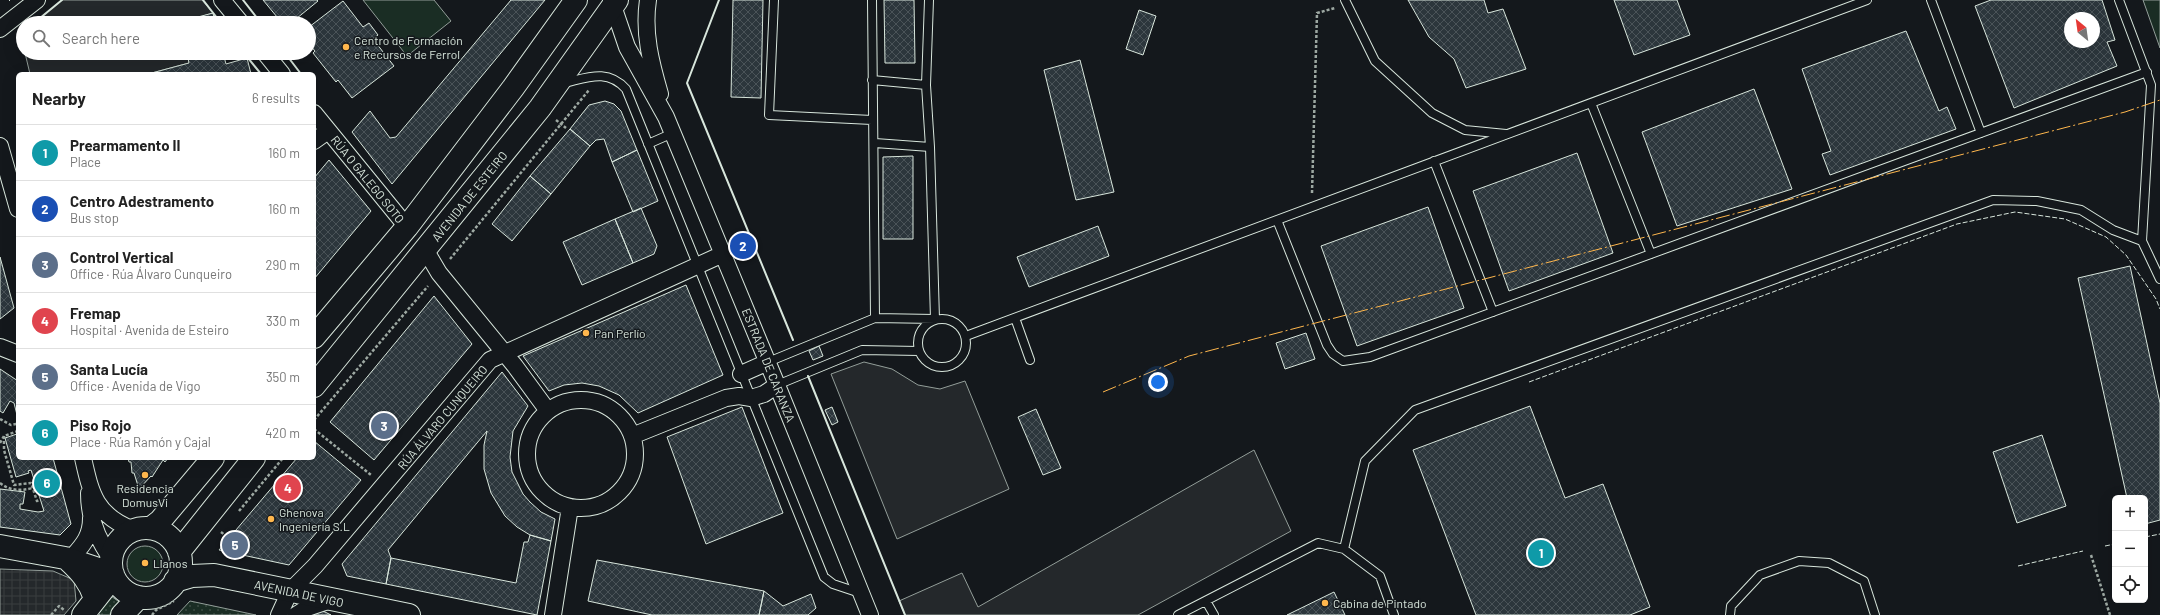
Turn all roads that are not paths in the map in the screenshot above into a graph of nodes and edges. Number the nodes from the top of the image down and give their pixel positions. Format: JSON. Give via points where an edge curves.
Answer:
{"nodes":[{"id":1,"x":37,"y":0,"type":"edge"},
{"id":2,"x":222,"y":0,"type":"edge"},
{"id":3,"x":576,"y":0,"type":"edge"},
{"id":4,"x":648,"y":0,"type":"edge"},
{"id":5,"x":774,"y":0,"type":"edge"},
{"id":6,"x":872,"y":0,"type":"edge"},
{"id":7,"x":929,"y":0,"type":"edge"},
{"id":8,"x":1867,"y":0,"type":"edge"},
{"id":9,"x":1931,"y":0,"type":"edge"},
{"id":10,"x":2120,"y":0,"type":"edge"},
{"id":11,"x":613,"y":2,"type":"edge"},
{"id":12,"x":1346,"y":2,"type":"edge"},
{"id":13,"x":16,"y":16,"type":"edge"},
{"id":14,"x":17,"y":16,"type":"edge"},
{"id":15,"x":235,"y":16,"type":"edge"},
{"id":16,"x":0,"y":29,"type":"edge"},
{"id":17,"x":271,"y":60,"type":"edge"},
{"id":18,"x":280,"y":72,"type":"edge"},
{"id":19,"x":2147,"y":72,"type":"junction"},
{"id":20,"x":872,"y":80,"type":"junction"},
{"id":21,"x":557,"y":85,"type":"junction"},
{"id":22,"x":926,"y":85,"type":"junction"},
{"id":23,"x":1591,"y":103,"type":"junction"},
{"id":24,"x":316,"y":116,"type":"edge"},
{"id":25,"x":666,"y":117,"type":"junction"},
{"id":26,"x":872,"y":120,"type":"junction"},
{"id":27,"x":328,"y":131,"type":"junction"},
{"id":28,"x":1981,"y":132,"type":"junction"},
{"id":29,"x":673,"y":133,"type":"junction"},
{"id":30,"x":1508,"y":134,"type":"junction"},
{"id":31,"x":316,"y":140,"type":"edge"},
{"id":32,"x":874,"y":143,"type":"junction"},
{"id":33,"x":648,"y":144,"type":"junction"},
{"id":34,"x":0,"y":146,"type":"edge"},
{"id":35,"x":930,"y":147,"type":"junction"},
{"id":36,"x":1434,"y":161,"type":"junction"},
{"id":37,"x":16,"y":202,"type":"edge"},
{"id":38,"x":1277,"y":220,"type":"junction"},
{"id":39,"x":407,"y":227,"type":"junction"},
{"id":40,"x":2142,"y":241,"type":"junction"},
{"id":41,"x":426,"y":250,"type":"junction"},
{"id":42,"x":723,"y":254,"type":"junction"},
{"id":43,"x":1651,"y":254,"type":"junction"},
{"id":44,"x":698,"y":265,"type":"junction"},
{"id":45,"x":2160,"y":279,"type":"edge"},
{"id":46,"x":1493,"y":312,"type":"junction"},
{"id":47,"x":875,"y":318,"type":"junction"},
{"id":48,"x":1015,"y":318,"type":"junction"},
{"id":49,"x":935,"y":319,"type":"junction"},
{"id":50,"x":316,"y":336,"type":"edge"},
{"id":51,"x":966,"y":336,"type":"junction"},
{"id":52,"x":0,"y":347,"type":"edge"},
{"id":53,"x":919,"y":351,"type":"junction"},
{"id":54,"x":16,"y":353,"type":"edge"},
{"id":55,"x":505,"y":353,"type":"junction"},
{"id":56,"x":1030,"y":360,"type":"dead end"},
{"id":57,"x":768,"y":362,"type":"junction"},
{"id":58,"x":741,"y":374,"type":"junction"},
{"id":59,"x":316,"y":384,"type":"edge"},
{"id":60,"x":777,"y":385,"type":"junction"},
{"id":61,"x":751,"y":398,"type":"junction"},
{"id":62,"x":548,"y":411,"type":"junction"},
{"id":63,"x":632,"y":436,"type":"junction"},
{"id":64,"x":83,"y":460,"type":"edge"},
{"id":65,"x":211,"y":460,"type":"edge"},
{"id":66,"x":252,"y":460,"type":"edge"},
{"id":67,"x":89,"y":486,"type":"junction"},
{"id":68,"x":570,"y":507,"type":"junction"},
{"id":69,"x":91,"y":514,"type":"junction"},
{"id":70,"x":143,"y":529,"type":"junction"},
{"id":71,"x":0,"y":546,"type":"edge"},
{"id":72,"x":1344,"y":549,"type":"junction"},
{"id":73,"x":180,"y":556,"type":"junction"},
{"id":74,"x":69,"y":557,"type":"junction"},
{"id":75,"x":111,"y":561,"type":"junction"},
{"id":76,"x":214,"y":575,"type":"junction"},
{"id":77,"x":175,"y":581,"type":"junction"},
{"id":78,"x":290,"y":591,"type":"junction"},
{"id":79,"x":861,"y":593,"type":"junction"},
{"id":80,"x":139,"y":597,"type":"junction"},
{"id":81,"x":331,"y":600,"type":"junction"},
{"id":82,"x":1206,"y":600,"type":"junction"},
{"id":83,"x":80,"y":607,"type":"edge"},
{"id":84,"x":122,"y":615,"type":"edge"},
{"id":85,"x":279,"y":615,"type":"edge"},
{"id":86,"x":296,"y":615,"type":"edge"},
{"id":87,"x":409,"y":615,"type":"edge"},
{"id":88,"x":553,"y":615,"type":"edge"},
{"id":89,"x":870,"y":615,"type":"edge"},
{"id":90,"x":1178,"y":615,"type":"edge"},
{"id":91,"x":1214,"y":615,"type":"edge"},
{"id":92,"x":1394,"y":615,"type":"edge"},
{"id":93,"x":1730,"y":615,"type":"edge"},
{"id":94,"x":1875,"y":615,"type":"edge"}],
"edges":[{"from":1,"to":14,"type":"street"},
{"from":2,"to":15,"type":"street"},
{"from":3,"to":39,"type":"main road"},
{"from":4,"to":25,"type":"street","via":[[646,12],[649,54]]},
{"from":5,"to":26,"type":"lane","via":[[769,115]]},
{"from":6,"to":20,"type":"lane"},
{"from":7,"to":22,"type":"lane"},
{"from":8,"to":23,"type":"lane"},
{"from":9,"to":28,"type":"lane"},
{"from":10,"to":19,"type":"lane"},
{"from":11,"to":21,"type":"main road","name":"AVENIDA DE ESTEIRO"},
{"from":11,"to":25,"type":"street","via":[[627,47]]},
{"from":12,"to":30,"type":"lane","via":[[1375,61],[1432,113],[1464,130]]},
{"from":13,"to":16,"type":"street"},
{"from":17,"to":18,"type":"street"},
{"from":19,"to":28,"type":"lane"},
{"from":19,"to":40,"type":"lane","via":[[2151,85]]},
{"from":20,"to":22,"type":"lane"},
{"from":20,"to":26,"type":"lane"},
{"from":21,"to":33,"type":"lane","via":[[602,75],[620,83],[626,89]]},
{"from":21,"to":41,"type":"main road","name":"AVENIDA DE ESTEIRO"},
{"from":22,"to":35,"type":"lane"},
{"from":23,"to":30,"type":"lane"},
{"from":23,"to":43,"type":"lane"},
{"from":24,"to":27,"type":"street","name":"RÚA O GALEGO SOTO"},
{"from":25,"to":29,"type":"street","name":"ESTRADA DE CARANZA"},
{"from":26,"to":32,"type":"lane"},
{"from":27,"to":31,"type":"street"},
{"from":27,"to":39,"type":"street","name":"RÚA O GALEGO SOTO"},
{"from":28,"to":43,"type":"lane"},
{"from":29,"to":33,"type":"lane"},
{"from":29,"to":42,"type":"street","name":"ESTRADA DE CARANZA"},
{"from":30,"to":36,"type":"lane"},
{"from":32,"to":35,"type":"lane"},
{"from":32,"to":47,"type":"lane"},
{"from":33,"to":44,"type":"lane"},
{"from":34,"to":37,"type":"street"},
{"from":35,"to":49,"type":"lane"},
{"from":36,"to":38,"type":"lane"},
{"from":36,"to":46,"type":"lane"},
{"from":38,"to":46,"type":"lane","via":[[1327,345],[1333,354],[1343,361],[1370,357]]},
{"from":38,"to":48,"type":"lane"},
{"from":39,"to":50,"type":"main road"},
{"from":40,"to":45,"type":"lane"},
{"from":40,"to":72,"type":"lane","via":[[2113,230],[2081,210],[2037,201],[1993,200],[1416,410],[1364,461]]},
{"from":41,"to":55,"type":"street","via":[[443,278]]},
{"from":41,"to":59,"type":"main road","name":"AVENIDA DE ESTEIRO"},
{"from":42,"to":44,"type":"street","name":"RÚA ÁLVARO CUNQUEIRO"},
{"from":42,"to":57,"type":"street","name":"ESTRADA DE CARANZA"},
{"from":43,"to":46,"type":"lane"},
{"from":44,"to":55,"type":"street","name":"RÚA ÁLVARO CUNQUEIRO"},
{"from":44,"to":58,"type":"lane"},
{"from":47,"to":49,"type":"lane"},
{"from":47,"to":57,"type":"lane"},
{"from":48,"to":51,"type":"lane"},
{"from":48,"to":56,"type":"lane"},
{"from":49,"to":51,"type":"lane","via":[[956,322]]},
{"from":49,"to":53,"type":"lane","via":[[923,328],[919,335]]},
{"from":51,"to":53,"type":"lane","via":[[966,350],[959,361],[950,366],[935,366],[923,358]]},
{"from":52,"to":54,"type":"street"},
{"from":53,"to":60,"type":"lane","via":[[862,350]]},
{"from":55,"to":62,"type":"street"},
{"from":55,"to":78,"type":"street","name":"RÚA ÁLVARO CUNQUEIRO","via":[[490,360],[315,566]]},
{"from":57,"to":58,"type":"street"},
{"from":57,"to":60,"type":"street","name":"ESTRADA DE CARANZA"},
{"from":58,"to":61,"type":"lane"},
{"from":60,"to":61,"type":"street","via":[[764,394]]},
{"from":60,"to":79,"type":"street","name":"ESTRADA DE CARANZA"},
{"from":61,"to":63,"type":"street","via":[[726,398]]},
{"from":61,"to":79,"type":"lane","via":[[824,577],[833,584]]},
{"from":62,"to":63,"type":"street","via":[[568,402],[596,402],[612,410],[624,421]]},
{"from":62,"to":68,"type":"street","via":[[536,424],[528,440],[527,457],[531,474],[540,489],[553,500]]},
{"from":63,"to":68,"type":"street","via":[[635,452],[633,468],[626,483],[615,495],[601,504],[586,508]]},
{"from":64,"to":67,"type":"street"},
{"from":65,"to":70,"type":"main road","via":[[163,518]]},
{"from":66,"to":73,"type":"main road"},
{"from":67,"to":69,"type":"street"},
{"from":67,"to":70,"type":"street","via":[[96,503],[105,514],[120,525]]},
{"from":68,"to":88,"type":"street"},
{"from":69,"to":74,"type":"street","via":[[90,531],[86,541]]},
{"from":69,"to":75,"type":"street"},
{"from":70,"to":73,"type":"main road","via":[[168,536]]},
{"from":70,"to":75,"type":"main road","via":[[119,540]]},
{"from":71,"to":74,"type":"main road"},
{"from":72,"to":82,"type":"lane","via":[[1318,542]]},
{"from":72,"to":92,"type":"lane","via":[[1380,576]]},
{"from":73,"to":76,"type":"main road","name":"AVENIDA DE VIGO"},
{"from":73,"to":77,"type":"main road","via":[[180,567]]},
{"from":74,"to":75,"type":"main road"},
{"from":74,"to":83,"type":"main road","via":[[90,584]]},
{"from":75,"to":80,"type":"main road","via":[[116,582],[125,591]]},
{"from":75,"to":83,"type":"main road"},
{"from":76,"to":77,"type":"main road","name":"AVENIDA DE VIGO","via":[[192,576]]},
{"from":76,"to":78,"type":"main road","name":"AVENIDA DE VIGO"},
{"from":77,"to":80,"type":"main road","via":[[159,595]]},
{"from":78,"to":81,"type":"main road","name":"AVENIDA DE VIGO"},
{"from":78,"to":85,"type":"street"},
{"from":79,"to":89,"type":"street","name":"ESTRADA DE CARANZA"},
{"from":80,"to":84,"type":"main road"},
{"from":81,"to":86,"type":"street","via":[[307,608]]},
{"from":81,"to":87,"type":"main road","name":"AVENIDA DE VIGO"},
{"from":82,"to":90,"type":"lane"},
{"from":82,"to":91,"type":"lane"},
{"from":93,"to":94,"type":"lane","via":[[1731,606],[1760,575],[1799,560],[1828,563],[1864,581]]}]}
